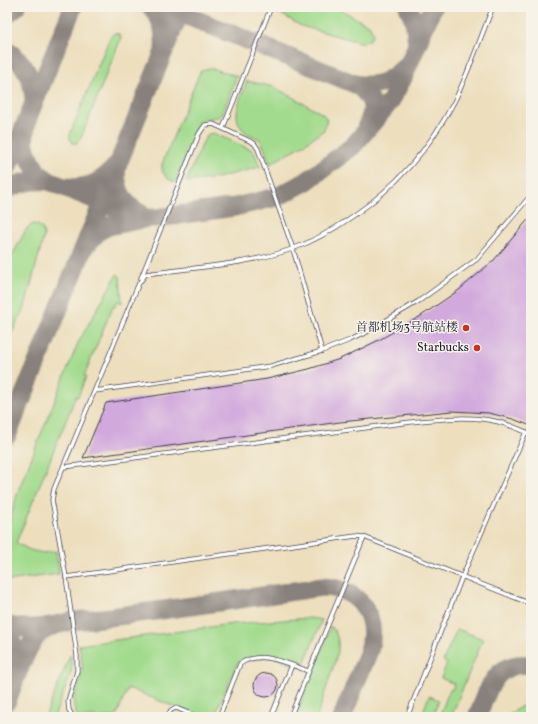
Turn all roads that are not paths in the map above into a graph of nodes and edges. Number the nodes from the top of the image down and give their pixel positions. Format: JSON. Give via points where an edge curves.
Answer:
{"nodes":[{"id":1,"x":271,"y":7,"type":"edge"},
{"id":2,"x":493,"y":7,"type":"edge"},
{"id":3,"x":223,"y":128,"type":"junction"},
{"id":4,"x":531,"y":195,"type":"edge"},
{"id":5,"x":293,"y":249,"type":"junction"},
{"id":6,"x":139,"y":283,"type":"junction"},
{"id":7,"x":322,"y":351,"type":"junction"},
{"id":8,"x":95,"y":391,"type":"junction"},
{"id":9,"x":526,"y":432,"type":"junction"},
{"id":10,"x":531,"y":434,"type":"edge"},
{"id":11,"x":64,"y":467,"type":"junction"},
{"id":12,"x":364,"y":537,"type":"junction"},
{"id":13,"x":66,"y":577,"type":"junction"},
{"id":14,"x":462,"y":577,"type":"junction"},
{"id":15,"x":531,"y":604,"type":"edge"},
{"id":16,"x":292,"y":665,"type":"junction"},
{"id":17,"x":308,"y":671,"type":"junction"},
{"id":18,"x":531,"y":712,"type":"edge"},
{"id":19,"x":73,"y":717,"type":"edge"},
{"id":20,"x":167,"y":717,"type":"edge"},
{"id":21,"x":198,"y":717,"type":"edge"},
{"id":22,"x":219,"y":717,"type":"edge"},
{"id":23,"x":271,"y":717,"type":"edge"},
{"id":24,"x":290,"y":717,"type":"edge"},
{"id":25,"x":407,"y":717,"type":"edge"},
{"id":26,"x":529,"y":717,"type":"edge"}],
"edges":[{"from":1,"to":3,"type":"lane"},
{"from":2,"to":5,"type":"lane","via":[[454,101],[437,132],[417,160],[392,186],[364,209],[335,228]]},
{"from":3,"to":5,"type":"lane","via":[[254,143],[258,149]]},
{"from":3,"to":6,"type":"lane","via":[[205,124],[202,128]]},
{"from":4,"to":7,"type":"lane","via":[[477,258],[443,284],[365,333]]},
{"from":5,"to":6,"type":"lane","via":[[232,263],[146,274]]},
{"from":5,"to":7,"type":"lane"},
{"from":6,"to":8,"type":"lane"},
{"from":7,"to":8,"type":"lane","via":[[271,366]]},
{"from":8,"to":11,"type":"lane"},
{"from":9,"to":10,"type":"lane"},
{"from":9,"to":11,"type":"lane","via":[[484,419],[441,419]]},
{"from":9,"to":14,"type":"lane"},
{"from":11,"to":13,"type":"lane","via":[[52,500]]},
{"from":12,"to":13,"type":"lane","via":[[348,536]]},
{"from":12,"to":14,"type":"lane"},
{"from":12,"to":17,"type":"lane"},
{"from":13,"to":19,"type":"lane","via":[[77,656],[77,671],[68,701]]},
{"from":14,"to":15,"type":"lane"},
{"from":14,"to":25,"type":"lane"},
{"from":16,"to":17,"type":"lane"},
{"from":16,"to":22,"type":"lane","via":[[272,658],[246,660],[240,664]]},
{"from":16,"to":23,"type":"lane"},
{"from":17,"to":24,"type":"lane"},
{"from":18,"to":26,"type":"lane"},
{"from":20,"to":21,"type":"lane","via":[[171,710],[176,708]]}]}
